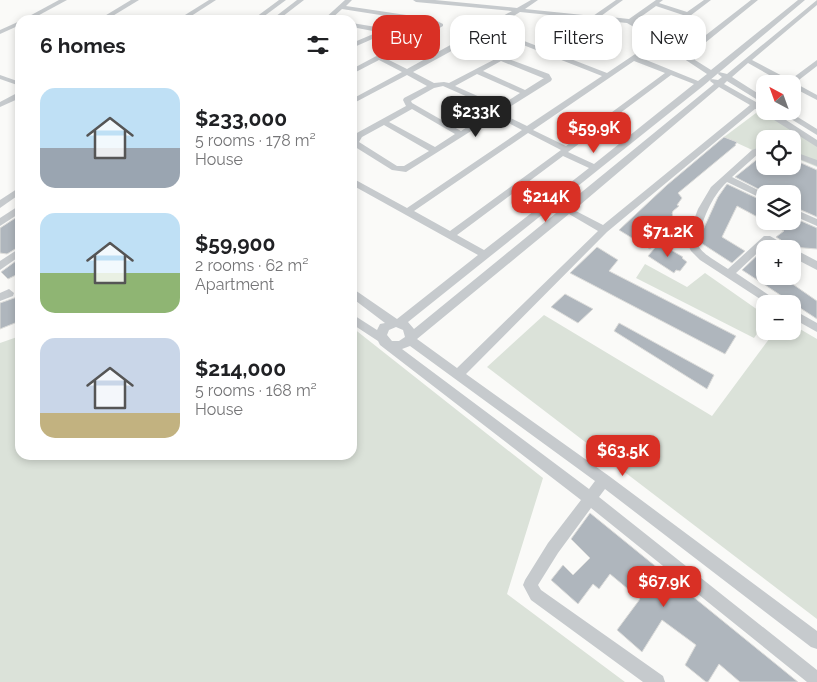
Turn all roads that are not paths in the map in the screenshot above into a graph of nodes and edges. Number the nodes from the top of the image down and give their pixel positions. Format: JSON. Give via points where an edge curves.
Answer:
{"nodes":[{"id":1,"x":64,"y":0,"type":"edge"},
{"id":2,"x":136,"y":0,"type":"edge"},
{"id":3,"x":213,"y":0,"type":"edge"},
{"id":4,"x":283,"y":0,"type":"edge"},
{"id":5,"x":301,"y":0,"type":"edge"},
{"id":6,"x":349,"y":0,"type":"edge"},
{"id":7,"x":416,"y":0,"type":"edge"},
{"id":8,"x":491,"y":0,"type":"edge"},
{"id":9,"x":535,"y":0,"type":"edge"},
{"id":10,"x":620,"y":0,"type":"edge"},
{"id":11,"x":708,"y":0,"type":"edge"},
{"id":12,"x":755,"y":0,"type":"edge"},
{"id":13,"x":802,"y":0,"type":"edge"},
{"id":14,"x":657,"y":2,"type":"edge"},
{"id":15,"x":816,"y":4,"type":"edge"},
{"id":16,"x":341,"y":7,"type":"junction"},
{"id":17,"x":479,"y":8,"type":"junction"},
{"id":18,"x":517,"y":12,"type":"junction"},
{"id":19,"x":35,"y":15,"type":"edge"},
{"id":20,"x":110,"y":15,"type":"edge"},
{"id":21,"x":188,"y":15,"type":"edge"},
{"id":22,"x":262,"y":15,"type":"edge"},
{"id":23,"x":281,"y":15,"type":"edge"},
{"id":24,"x":332,"y":15,"type":"edge"},
{"id":25,"x":394,"y":15,"type":"edge"},
{"id":26,"x":512,"y":15,"type":"edge"},
{"id":27,"x":556,"y":15,"type":"edge"},
{"id":28,"x":598,"y":15,"type":"edge"},
{"id":29,"x":689,"y":15,"type":"joint"},
{"id":30,"x":622,"y":21,"type":"edge"},
{"id":31,"x":630,"y":22,"type":"joint"},
{"id":32,"x":0,"y":24,"type":"edge"},
{"id":33,"x":15,"y":26,"type":"edge"},
{"id":34,"x":357,"y":26,"type":"edge"},
{"id":35,"x":10,"y":28,"type":"junction"},
{"id":36,"x":372,"y":29,"type":"edge"},
{"id":37,"x":15,"y":30,"type":"edge"},
{"id":38,"x":0,"y":32,"type":"edge"},
{"id":39,"x":372,"y":37,"type":"edge"},
{"id":40,"x":525,"y":43,"type":"edge"},
{"id":41,"x":357,"y":44,"type":"edge"},
{"id":42,"x":450,"y":49,"type":"edge"},
{"id":43,"x":632,"y":59,"type":"edge"},
{"id":44,"x":376,"y":60,"type":"edge"},
{"id":45,"x":384,"y":60,"type":"edge"},
{"id":46,"x":639,"y":60,"type":"edge"},
{"id":47,"x":689,"y":60,"type":"edge"},
{"id":48,"x":692,"y":62,"type":"junction"},
{"id":49,"x":745,"y":62,"type":"junction"},
{"id":50,"x":817,"y":62,"type":"edge"},
{"id":51,"x":357,"y":70,"type":"edge"},
{"id":52,"x":477,"y":70,"type":"junction"},
{"id":53,"x":407,"y":72,"type":"junction"},
{"id":54,"x":671,"y":72,"type":"junction"},
{"id":55,"x":712,"y":74,"type":"junction"},
{"id":56,"x":764,"y":75,"type":"edge"},
{"id":57,"x":772,"y":75,"type":"edge"},
{"id":58,"x":0,"y":76,"type":"edge"},
{"id":59,"x":608,"y":76,"type":"junction"},
{"id":60,"x":801,"y":76,"type":"edge"},
{"id":61,"x":727,"y":77,"type":"junction"},
{"id":62,"x":15,"y":82,"type":"edge"},
{"id":63,"x":700,"y":84,"type":"junction"},
{"id":64,"x":719,"y":84,"type":"junction"},
{"id":65,"x":434,"y":86,"type":"junction"},
{"id":66,"x":450,"y":86,"type":"junction"},
{"id":67,"x":801,"y":89,"type":"edge"},
{"id":68,"x":526,"y":93,"type":"junction"},
{"id":69,"x":0,"y":94,"type":"edge"},
{"id":70,"x":15,"y":97,"type":"edge"},
{"id":71,"x":801,"y":97,"type":"edge"},
{"id":72,"x":817,"y":98,"type":"edge"},
{"id":73,"x":15,"y":99,"type":"edge"},
{"id":74,"x":357,"y":99,"type":"edge"},
{"id":75,"x":756,"y":99,"type":"edge"},
{"id":76,"x":756,"y":100,"type":"edge"},
{"id":77,"x":0,"y":105,"type":"edge"},
{"id":78,"x":412,"y":106,"type":"junction"},
{"id":79,"x":817,"y":106,"type":"edge"},
{"id":80,"x":756,"y":108,"type":"edge"},
{"id":81,"x":497,"y":111,"type":"junction"},
{"id":82,"x":780,"y":120,"type":"edge"},
{"id":83,"x":796,"y":120,"type":"edge"},
{"id":84,"x":384,"y":122,"type":"junction"},
{"id":85,"x":528,"y":130,"type":"junction"},
{"id":86,"x":817,"y":133,"type":"edge"},
{"id":87,"x":461,"y":134,"type":"junction"},
{"id":88,"x":357,"y":138,"type":"edge"},
{"id":89,"x":816,"y":142,"type":"edge"},
{"id":90,"x":357,"y":144,"type":"edge"},
{"id":91,"x":564,"y":150,"type":"junction"},
{"id":92,"x":435,"y":151,"type":"junction"},
{"id":93,"x":756,"y":152,"type":"edge"},
{"id":94,"x":801,"y":157,"type":"edge"},
{"id":95,"x":817,"y":163,"type":"edge"},
{"id":96,"x":595,"y":168,"type":"junction"},
{"id":97,"x":727,"y":178,"type":"junction"},
{"id":98,"x":357,"y":184,"type":"edge"},
{"id":99,"x":756,"y":192,"type":"edge"},
{"id":100,"x":15,"y":194,"type":"edge"},
{"id":101,"x":558,"y":197,"type":"junction"},
{"id":102,"x":0,"y":205,"type":"edge"},
{"id":103,"x":547,"y":207,"type":"junction"},
{"id":104,"x":568,"y":210,"type":"junction"},
{"id":105,"x":408,"y":211,"type":"junction"},
{"id":106,"x":15,"y":212,"type":"edge"},
{"id":107,"x":801,"y":215,"type":"edge"},
{"id":108,"x":0,"y":223,"type":"edge"},
{"id":109,"x":817,"y":223,"type":"edge"},
{"id":110,"x":604,"y":230,"type":"junction"},
{"id":111,"x":451,"y":235,"type":"junction"},
{"id":112,"x":756,"y":248,"type":"edge"},
{"id":113,"x":15,"y":255,"type":"edge"},
{"id":114,"x":485,"y":255,"type":"junction"},
{"id":115,"x":801,"y":257,"type":"edge"},
{"id":116,"x":0,"y":266,"type":"edge"},
{"id":117,"x":817,"y":266,"type":"edge"},
{"id":118,"x":729,"y":274,"type":"junction"},
{"id":119,"x":763,"y":295,"type":"edge"},
{"id":120,"x":357,"y":296,"type":"edge"},
{"id":121,"x":801,"y":318,"type":"edge"},
{"id":122,"x":357,"y":322,"type":"edge"},
{"id":123,"x":396,"y":323,"type":"junction"},
{"id":124,"x":817,"y":328,"type":"edge"},
{"id":125,"x":411,"y":339,"type":"junction"},
{"id":126,"x":385,"y":342,"type":"junction"},
{"id":127,"x":458,"y":374,"type":"junction"},
{"id":128,"x":604,"y":480,"type":"junction"},
{"id":129,"x":589,"y":498,"type":"junction"},
{"id":130,"x":817,"y":641,"type":"edge"},
{"id":131,"x":817,"y":680,"type":"edge"},
{"id":132,"x":657,"y":682,"type":"edge"}],
"edges":[{"from":1,"to":19,"type":"street"},
{"from":2,"to":20,"type":"street"},
{"from":3,"to":21,"type":"street"},
{"from":4,"to":22,"type":"street"},
{"from":5,"to":23,"type":"street"},
{"from":6,"to":16,"type":"street"},
{"from":7,"to":17,"type":"street"},
{"from":8,"to":17,"type":"street"},
{"from":9,"to":18,"type":"street"},
{"from":10,"to":28,"type":"street"},
{"from":11,"to":29,"type":"street"},
{"from":12,"to":48,"type":"street","via":[[695,46]]},
{"from":13,"to":15,"type":"street"},
{"from":13,"to":55,"type":"street"},
{"from":14,"to":29,"type":"street"},
{"from":14,"to":31,"type":"street"},
{"from":15,"to":49,"type":"street"},
{"from":16,"to":24,"type":"street"},
{"from":16,"to":25,"type":"street"},
{"from":17,"to":18,"type":"street"},
{"from":18,"to":26,"type":"street"},
{"from":18,"to":27,"type":"street"},
{"from":30,"to":31,"type":"street"},
{"from":32,"to":35,"type":"street"},
{"from":33,"to":35,"type":"street"},
{"from":34,"to":36,"type":"street"},
{"from":35,"to":37,"type":"street"},
{"from":35,"to":38,"type":"street"},
{"from":39,"to":41,"type":"street"},
{"from":40,"to":59,"type":"street"},
{"from":42,"to":53,"type":"street"},
{"from":43,"to":59,"type":"street"},
{"from":44,"to":51,"type":"street"},
{"from":45,"to":53,"type":"street"},
{"from":46,"to":54,"type":"street"},
{"from":47,"to":48,"type":"street"},
{"from":48,"to":55,"type":"street"},
{"from":49,"to":56,"type":"street"},
{"from":49,"to":57,"type":"street"},
{"from":49,"to":61,"type":"street"},
{"from":50,"to":60,"type":"street"},
{"from":52,"to":66,"type":"street"},
{"from":52,"to":68,"type":"street"},
{"from":52,"to":68,"type":"street","via":[[503,58],[548,78]]},
{"from":53,"to":65,"type":"street"},
{"from":53,"to":74,"type":"street"},
{"from":54,"to":63,"type":"street"},
{"from":54,"to":91,"type":"street"},
{"from":55,"to":61,"type":"street"},
{"from":55,"to":63,"type":"street"},
{"from":55,"to":64,"type":"street"},
{"from":58,"to":62,"type":"street"},
{"from":59,"to":85,"type":"street"},
{"from":61,"to":64,"type":"street"},
{"from":61,"to":75,"type":"street"},
{"from":63,"to":96,"type":"street"},
{"from":64,"to":76,"type":"street"},
{"from":64,"to":104,"type":"street"},
{"from":65,"to":66,"type":"street"},
{"from":65,"to":78,"type":"street","via":[[407,100]]},
{"from":66,"to":81,"type":"street"},
{"from":67,"to":72,"type":"street"},
{"from":68,"to":81,"type":"street"},
{"from":69,"to":70,"type":"street"},
{"from":71,"to":79,"type":"street"},
{"from":73,"to":77,"type":"street"},
{"from":78,"to":84,"type":"street"},
{"from":78,"to":87,"type":"street"},
{"from":80,"to":110,"type":"street"},
{"from":81,"to":85,"type":"street"},
{"from":81,"to":87,"type":"street"},
{"from":82,"to":89,"type":"street"},
{"from":83,"to":86,"type":"street"},
{"from":84,"to":88,"type":"street"},
{"from":84,"to":92,"type":"street"},
{"from":85,"to":91,"type":"street"},
{"from":85,"to":105,"type":"street"},
{"from":87,"to":92,"type":"street"},
{"from":90,"to":92,"type":"street","via":[[402,170]]},
{"from":91,"to":96,"type":"street"},
{"from":91,"to":111,"type":"street"},
{"from":93,"to":97,"type":"street"},
{"from":94,"to":95,"type":"street"},
{"from":96,"to":101,"type":"street"},
{"from":97,"to":99,"type":"street"},
{"from":97,"to":118,"type":"street","via":[[707,202],[691,241],[704,258]]},
{"from":98,"to":105,"type":"street"},
{"from":100,"to":102,"type":"street"},
{"from":101,"to":103,"type":"street"},
{"from":101,"to":104,"type":"street","via":[[568,200]]},
{"from":103,"to":104,"type":"street","via":[[552,213]]},
{"from":103,"to":114,"type":"street"},
{"from":104,"to":110,"type":"street"},
{"from":104,"to":125,"type":"street"},
{"from":105,"to":111,"type":"street"},
{"from":106,"to":108,"type":"street"},
{"from":107,"to":109,"type":"street"},
{"from":110,"to":127,"type":"street"},
{"from":111,"to":114,"type":"street"},
{"from":112,"to":118,"type":"street"},
{"from":113,"to":116,"type":"street"},
{"from":114,"to":123,"type":"street"},
{"from":115,"to":117,"type":"street"},
{"from":118,"to":119,"type":"street"},
{"from":120,"to":123,"type":"street"},
{"from":121,"to":124,"type":"street"},
{"from":122,"to":126,"type":"street"},
{"from":123,"to":125,"type":"street","via":[[410,330]]},
{"from":123,"to":126,"type":"street","via":[[382,331]]},
{"from":125,"to":126,"type":"street","via":[[403,345]]},
{"from":125,"to":127,"type":"street"},
{"from":126,"to":129,"type":"street"},
{"from":127,"to":128,"type":"street"},
{"from":128,"to":129,"type":"street"},
{"from":128,"to":130,"type":"street"},
{"from":129,"to":131,"type":"street"},
{"from":129,"to":132,"type":"street","via":[[530,585],[536,595]]}]}
